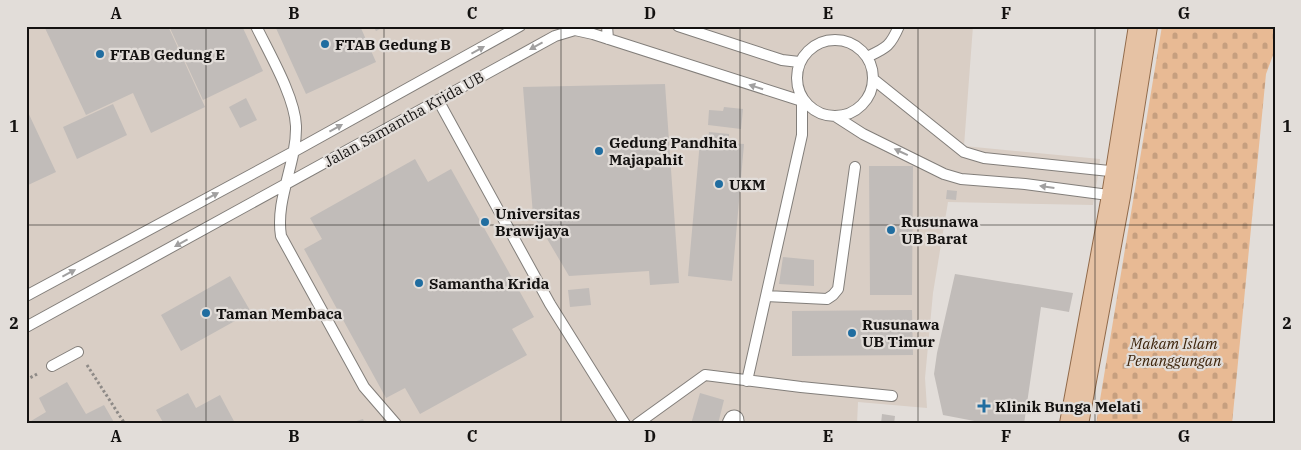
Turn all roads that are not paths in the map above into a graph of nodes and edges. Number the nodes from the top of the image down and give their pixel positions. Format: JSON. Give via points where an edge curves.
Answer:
{"nodes":[{"id":1,"x":256,"y":26,"type":"edge"},
{"id":2,"x":520,"y":26,"type":"edge"},
{"id":3,"x":607,"y":26,"type":"edge"},
{"id":4,"x":678,"y":26,"type":"edge"},
{"id":5,"x":899,"y":26,"type":"edge"},
{"id":6,"x":1143,"y":26,"type":"edge"},
{"id":7,"x":608,"y":39,"type":"junction"},
{"id":8,"x":867,"y":57,"type":"junction"},
{"id":9,"x":799,"y":62,"type":"junction"},
{"id":10,"x":873,"y":79,"type":"junction"},
{"id":11,"x":438,"y":100,"type":"junction"},
{"id":12,"x":804,"y":102,"type":"junction"},
{"id":13,"x":835,"y":116,"type":"junction"},
{"id":14,"x":293,"y":152,"type":"junction"},
{"id":15,"x":855,"y":167,"type":"dead end"},
{"id":16,"x":1117,"y":184,"type":"junction"},
{"id":17,"x":285,"y":186,"type":"junction"},
{"id":18,"x":26,"y":296,"type":"edge"},
{"id":19,"x":766,"y":296,"type":"junction"},
{"id":20,"x":26,"y":327,"type":"edge"},
{"id":21,"x":78,"y":352,"type":"road end"},
{"id":22,"x":52,"y":366,"type":"dead end"},
{"id":23,"x":747,"y":381,"type":"junction"},
{"id":24,"x":892,"y":396,"type":"dead end"},
{"id":25,"x":396,"y":424,"type":"edge"},
{"id":26,"x":625,"y":424,"type":"edge"},
{"id":27,"x":637,"y":424,"type":"edge"},
{"id":28,"x":1074,"y":424,"type":"edge"}],
"edges":[{"from":1,"to":14,"type":"lane","via":[[292,108],[296,126]]},
{"from":14,"to":2,"type":"lane","name":"Jalan Samantha Krida UB","one_way":true},
{"from":3,"to":7,"type":"lane"},
{"from":4,"to":9,"type":"lane","via":[[782,60]]},
{"from":5,"to":8,"type":"lane","via":[[887,48]]},
{"from":6,"to":16,"type":"main road"},
{"from":7,"to":11,"type":"lane","name":"Jalan Samantha Krida UB","one_way":true,"via":[[575,30],[555,36]]},
{"from":12,"to":7,"type":"lane","name":"Jalan Samantha Krida UB","one_way":true},
{"from":8,"to":9,"type":"lane","via":[[849,42],[837,39],[815,45]]},
{"from":8,"to":10,"type":"lane"},
{"from":9,"to":12,"type":"lane","via":[[796,83]]},
{"from":10,"to":13,"type":"lane","via":[[871,91],[857,109],[847,115]]},
{"from":10,"to":16,"type":"lane","via":[[964,152]]},
{"from":11,"to":17,"type":"lane","name":"Jalan Samantha Krida UB"},
{"from":11,"to":26,"type":"lane","via":[[550,304]]},
{"from":12,"to":13,"type":"lane","via":[[824,115]]},
{"from":12,"to":19,"type":"lane","via":[[802,135]]},
{"from":16,"to":13,"type":"lane","one_way":true,"via":[[1024,184],[961,179],[944,174],[863,134]]},
{"from":14,"to":17,"type":"lane"},
{"from":18,"to":14,"type":"lane","name":"Jalan Samantha Krida UB","one_way":true},
{"from":15,"to":19,"type":"lane","via":[[838,289],[827,299]]},
{"from":16,"to":28,"type":"main road"},
{"from":17,"to":20,"type":"lane","name":"Jalan Samantha Krida UB","one_way":true},
{"from":17,"to":25,"type":"lane","via":[[281,236],[364,387]]},
{"from":19,"to":23,"type":"lane"},
{"from":21,"to":22,"type":"lane"},
{"from":23,"to":24,"type":"lane"},
{"from":23,"to":27,"type":"lane","via":[[705,375]]}]}
